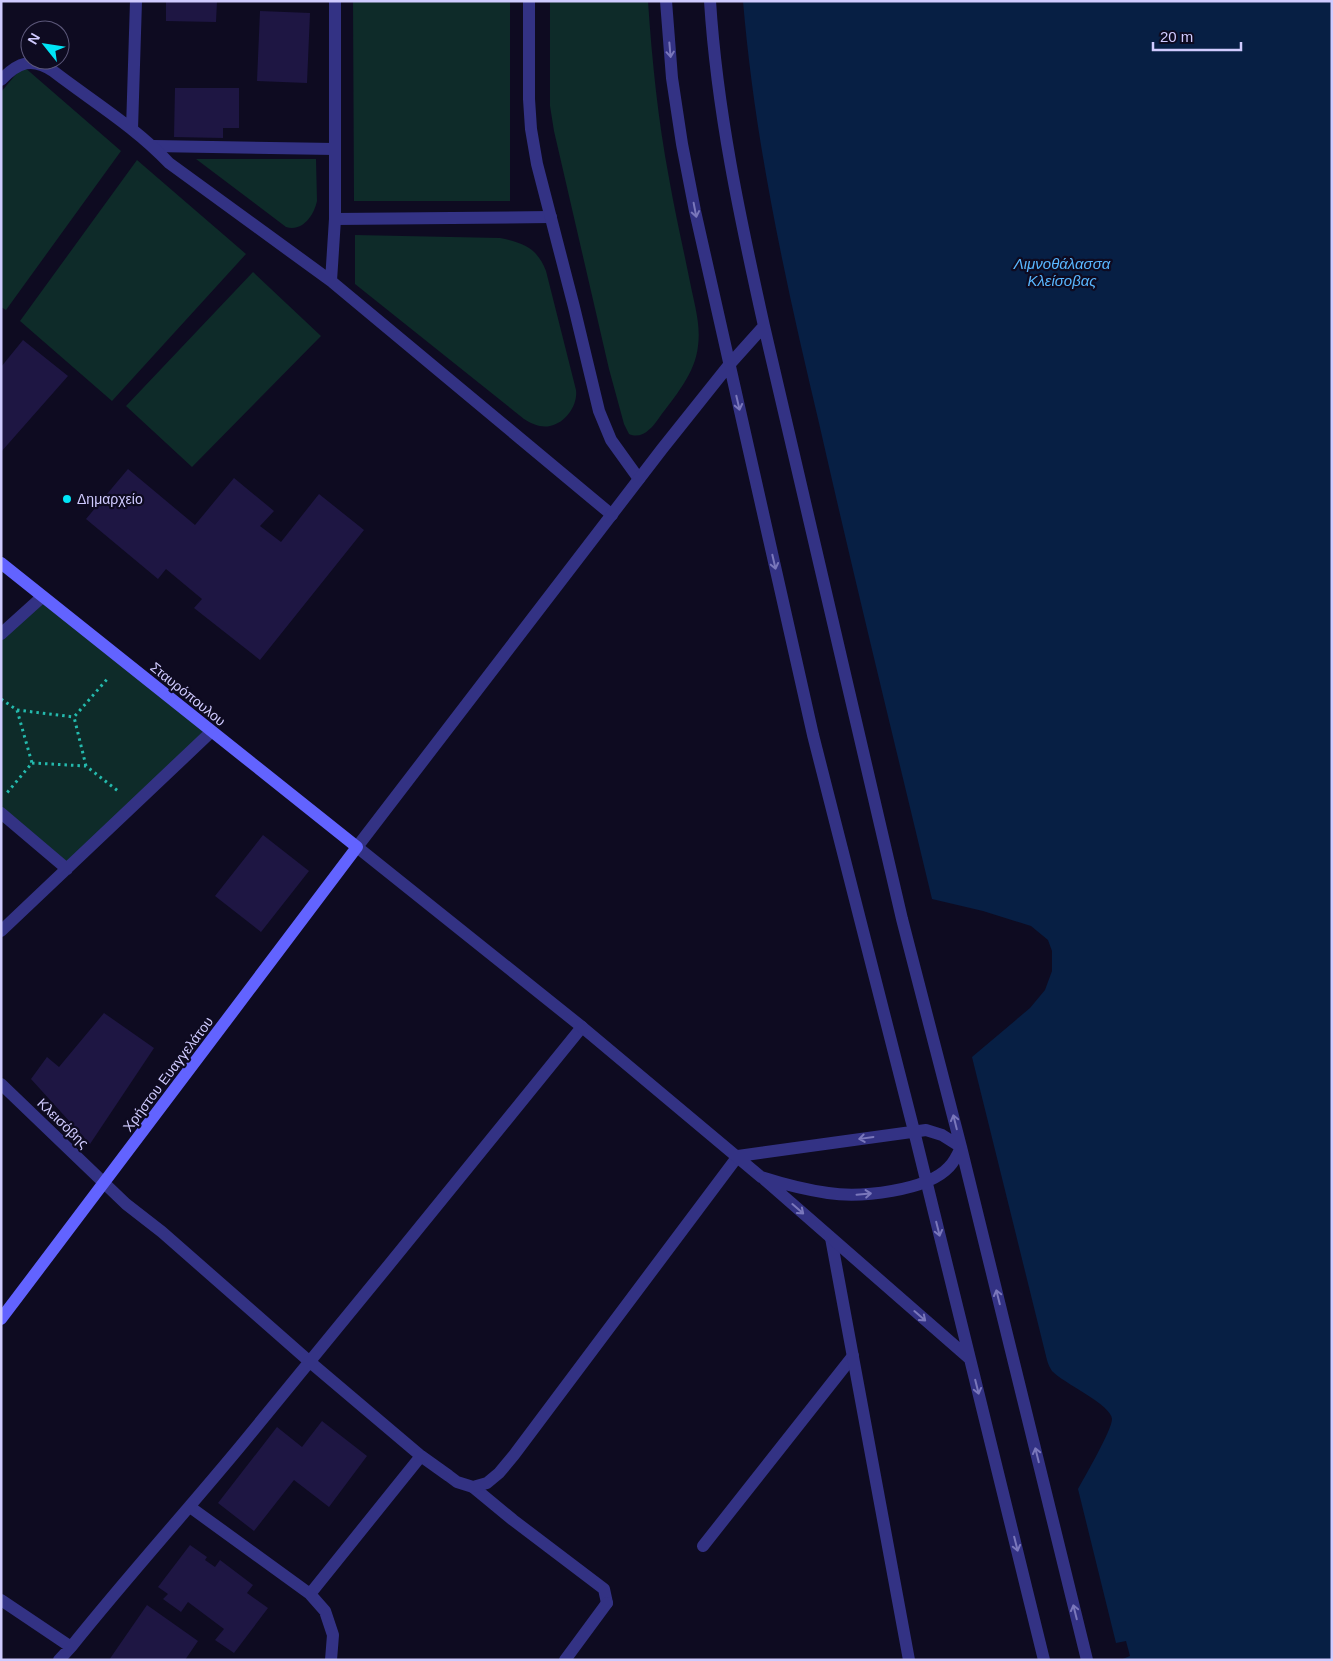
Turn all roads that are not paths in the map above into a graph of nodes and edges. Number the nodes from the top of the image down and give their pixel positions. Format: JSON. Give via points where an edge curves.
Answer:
{"nodes":[{"id":1,"x":136,"y":1,"type":"edge"},
{"id":2,"x":335,"y":1,"type":"edge"},
{"id":3,"x":529,"y":1,"type":"edge"},
{"id":4,"x":666,"y":1,"type":"edge"},
{"id":5,"x":710,"y":1,"type":"edge"},
{"id":6,"x":1,"y":80,"type":"edge"},
{"id":7,"x":132,"y":129,"type":"junction"},
{"id":8,"x":153,"y":146,"type":"junction"},
{"id":9,"x":335,"y":149,"type":"junction"},
{"id":10,"x":551,"y":218,"type":"junction"},
{"id":11,"x":335,"y":219,"type":"junction"},
{"id":12,"x":331,"y":280,"type":"junction"},
{"id":13,"x":764,"y":326,"type":"junction"},
{"id":14,"x":729,"y":365,"type":"junction"},
{"id":15,"x":639,"y":479,"type":"junction"},
{"id":16,"x":612,"y":515,"type":"junction"},
{"id":17,"x":1,"y":564,"type":"edge"},
{"id":18,"x":42,"y":597,"type":"junction"},
{"id":19,"x":1,"y":634,"type":"edge"},
{"id":20,"x":211,"y":732,"type":"junction"},
{"id":21,"x":1,"y":814,"type":"edge"},
{"id":22,"x":357,"y":847,"type":"junction"},
{"id":23,"x":66,"y":869,"type":"junction"},
{"id":24,"x":1,"y":931,"type":"edge"},
{"id":25,"x":582,"y":1027,"type":"junction"},
{"id":26,"x":1,"y":1084,"type":"edge"},
{"id":27,"x":914,"y":1131,"type":"junction"},
{"id":28,"x":961,"y":1147,"type":"junction"},
{"id":29,"x":738,"y":1156,"type":"junction"},
{"id":30,"x":761,"y":1177,"type":"junction"},
{"id":31,"x":926,"y":1182,"type":"junction"},
{"id":32,"x":104,"y":1184,"type":"junction"},
{"id":33,"x":831,"y":1238,"type":"junction"},
{"id":34,"x":1,"y":1319,"type":"edge"},
{"id":35,"x":853,"y":1356,"type":"junction"},
{"id":36,"x":970,"y":1359,"type":"junction"},
{"id":37,"x":310,"y":1362,"type":"junction"},
{"id":38,"x":421,"y":1456,"type":"junction"},
{"id":39,"x":473,"y":1487,"type":"junction"},
{"id":40,"x":190,"y":1508,"type":"junction"},
{"id":41,"x":703,"y":1546,"type":"dead end"},
{"id":42,"x":310,"y":1594,"type":"junction"},
{"id":43,"x":1,"y":1600,"type":"edge"},
{"id":44,"x":71,"y":1647,"type":"junction"},
{"id":45,"x":59,"y":1660,"type":"edge"},
{"id":46,"x":332,"y":1660,"type":"edge"},
{"id":47,"x":566,"y":1660,"type":"edge"},
{"id":48,"x":909,"y":1660,"type":"edge"},
{"id":49,"x":1044,"y":1660,"type":"edge"},
{"id":50,"x":1087,"y":1660,"type":"edge"}],
"edges":[{"from":1,"to":7,"type":"street"},
{"from":2,"to":9,"type":"street"},
{"from":3,"to":10,"type":"street","via":[[530,114]]},
{"from":4,"to":14,"type":"street","one_way":true,"via":[[672,78],[682,144]]},
{"from":5,"to":13,"type":"street","via":[[724,128]]},
{"from":6,"to":7,"type":"street","via":[[23,63],[44,65]]},
{"from":7,"to":8,"type":"street"},
{"from":8,"to":9,"type":"street"},
{"from":8,"to":12,"type":"street","via":[[169,163]]},
{"from":9,"to":11,"type":"street"},
{"from":10,"to":11,"type":"street"},
{"from":10,"to":15,"type":"street","via":[[599,411],[612,440]]},
{"from":11,"to":12,"type":"street"},
{"from":12,"to":16,"type":"street"},
{"from":13,"to":14,"type":"street"},
{"from":28,"to":13,"type":"street","one_way":true,"via":[[900,909]]},
{"from":14,"to":15,"type":"street"},
{"from":14,"to":27,"type":"street","one_way":true,"via":[[813,735]]},
{"from":15,"to":16,"type":"street"},
{"from":16,"to":22,"type":"street"},
{"from":17,"to":18,"type":"main road","name":"Σταυρόπουλου"},
{"from":18,"to":19,"type":"street"},
{"from":18,"to":20,"type":"main road","name":"Σταυρόπουλου"},
{"from":20,"to":22,"type":"main road","name":"Σταυρόπουλου"},
{"from":20,"to":23,"type":"street"},
{"from":21,"to":23,"type":"street"},
{"from":22,"to":25,"type":"street"},
{"from":22,"to":32,"type":"main road","name":"Χρήστου Ευαγγελάτου"},
{"from":23,"to":24,"type":"street"},
{"from":25,"to":29,"type":"street"},
{"from":25,"to":37,"type":"street"},
{"from":26,"to":32,"type":"street","name":"Κλεισόβης"},
{"from":27,"to":28,"type":"street","via":[[936,1132]]},
{"from":27,"to":29,"type":"street","one_way":true},
{"from":27,"to":31,"type":"street"},
{"from":28,"to":31,"type":"street","via":[[949,1167]]},
{"from":50,"to":28,"type":"street","one_way":true},
{"from":29,"to":30,"type":"street"},
{"from":29,"to":39,"type":"street","via":[[514,1455],[487,1483]]},
{"from":30,"to":31,"type":"street","one_way":true,"via":[[829,1193],[852,1195],[901,1189]]},
{"from":30,"to":33,"type":"street","one_way":true},
{"from":31,"to":36,"type":"street","one_way":true},
{"from":32,"to":34,"type":"main road","name":"Χρήστου Ευαγγελάτου"},
{"from":32,"to":37,"type":"street","name":"Κλεισόβης"},
{"from":33,"to":35,"type":"street"},
{"from":33,"to":36,"type":"street","one_way":true},
{"from":35,"to":41,"type":"street"},
{"from":35,"to":48,"type":"street"},
{"from":36,"to":49,"type":"street","one_way":true},
{"from":37,"to":38,"type":"street","name":"Κλεισόβης"},
{"from":37,"to":40,"type":"street"},
{"from":38,"to":39,"type":"street","name":"Κλεισόβης","via":[[457,1482]]},
{"from":38,"to":42,"type":"street"},
{"from":39,"to":47,"type":"street","name":"Κλεισόβης","via":[[604,1588],[607,1603]]},
{"from":40,"to":42,"type":"street"},
{"from":40,"to":44,"type":"street"},
{"from":42,"to":46,"type":"street","via":[[325,1611],[333,1634]]},
{"from":43,"to":44,"type":"street"},
{"from":44,"to":45,"type":"street"}]}
